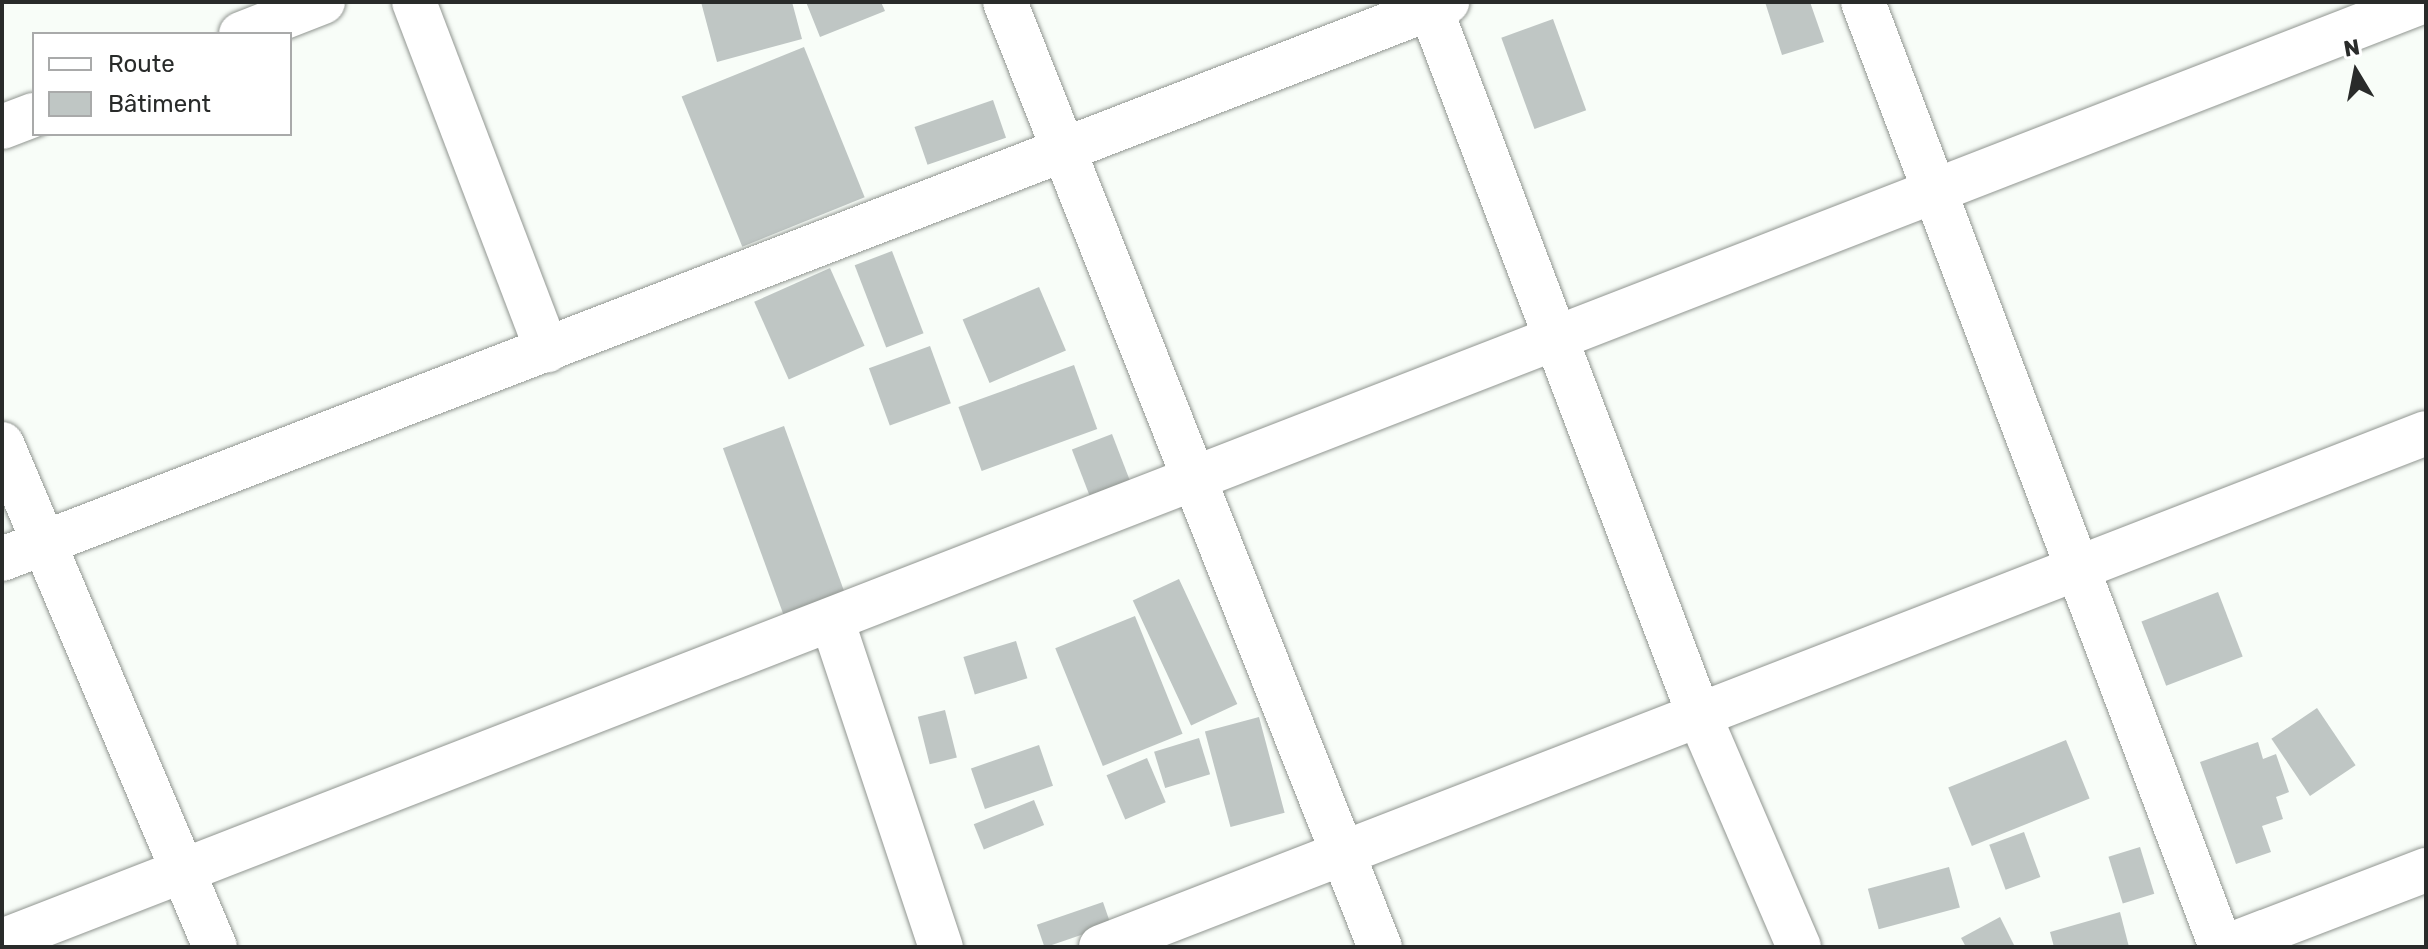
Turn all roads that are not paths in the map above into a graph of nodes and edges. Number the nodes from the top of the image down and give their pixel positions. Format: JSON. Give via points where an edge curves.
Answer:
{"nodes":[{"id":1,"x":323,"y":2,"type":"edge"},
{"id":2,"x":414,"y":2,"type":"edge"},
{"id":3,"x":1005,"y":2,"type":"edge"},
{"id":4,"x":1863,"y":2,"type":"edge"},
{"id":5,"x":2422,"y":2,"type":"edge"},
{"id":6,"x":1435,"y":4,"type":"edge"},
{"id":7,"x":246,"y":32,"type":"edge"},
{"id":8,"x":32,"y":116,"type":"edge"},
{"id":9,"x":2,"y":127,"type":"edge"},
{"id":10,"x":1062,"y":151,"type":"junction"},
{"id":11,"x":1936,"y":191,"type":"junction"},
{"id":12,"x":1561,"y":337,"type":"junction"},
{"id":13,"x":547,"y":351,"type":"junction"},
{"id":14,"x":2426,"y":433,"type":"edge"},
{"id":15,"x":2,"y":444,"type":"edge"},
{"id":16,"x":1199,"y":478,"type":"junction"},
{"id":17,"x":22,"y":552,"type":"edge"},
{"id":18,"x":2076,"y":569,"type":"junction"},
{"id":19,"x":832,"y":620,"type":"junction"},
{"id":20,"x":1699,"y":715,"type":"junction"},
{"id":21,"x":1343,"y":854,"type":"junction"},
{"id":22,"x":2426,"y":870,"type":"edge"},
{"id":23,"x":187,"y":871,"type":"junction"},
{"id":24,"x":2,"y":941,"type":"edge"},
{"id":25,"x":215,"y":947,"type":"edge"},
{"id":26,"x":941,"y":947,"type":"edge"},
{"id":27,"x":1101,"y":947,"type":"edge"},
{"id":28,"x":1380,"y":947,"type":"edge"},
{"id":29,"x":1799,"y":947,"type":"edge"},
{"id":30,"x":2223,"y":947,"type":"edge"}],
"edges":[{"from":1,"to":7,"type":"street"},
{"from":2,"to":13,"type":"street"},
{"from":3,"to":10,"type":"street"},
{"from":4,"to":11,"type":"street"},
{"from":5,"to":11,"type":"street"},
{"from":6,"to":10,"type":"street"},
{"from":6,"to":12,"type":"street"},
{"from":8,"to":9,"type":"street"},
{"from":10,"to":13,"type":"street"},
{"from":10,"to":16,"type":"street"},
{"from":11,"to":12,"type":"street"},
{"from":11,"to":18,"type":"street"},
{"from":12,"to":16,"type":"street"},
{"from":12,"to":20,"type":"street"},
{"from":13,"to":17,"type":"street"},
{"from":14,"to":18,"type":"street"},
{"from":15,"to":17,"type":"street"},
{"from":16,"to":19,"type":"street"},
{"from":16,"to":21,"type":"street"},
{"from":17,"to":23,"type":"street"},
{"from":18,"to":20,"type":"street"},
{"from":18,"to":30,"type":"street"},
{"from":19,"to":23,"type":"street"},
{"from":19,"to":26,"type":"street"},
{"from":20,"to":21,"type":"street"},
{"from":20,"to":29,"type":"street"},
{"from":21,"to":27,"type":"street"},
{"from":21,"to":28,"type":"street"},
{"from":22,"to":30,"type":"street"},
{"from":23,"to":24,"type":"street"},
{"from":23,"to":25,"type":"street"}]}
